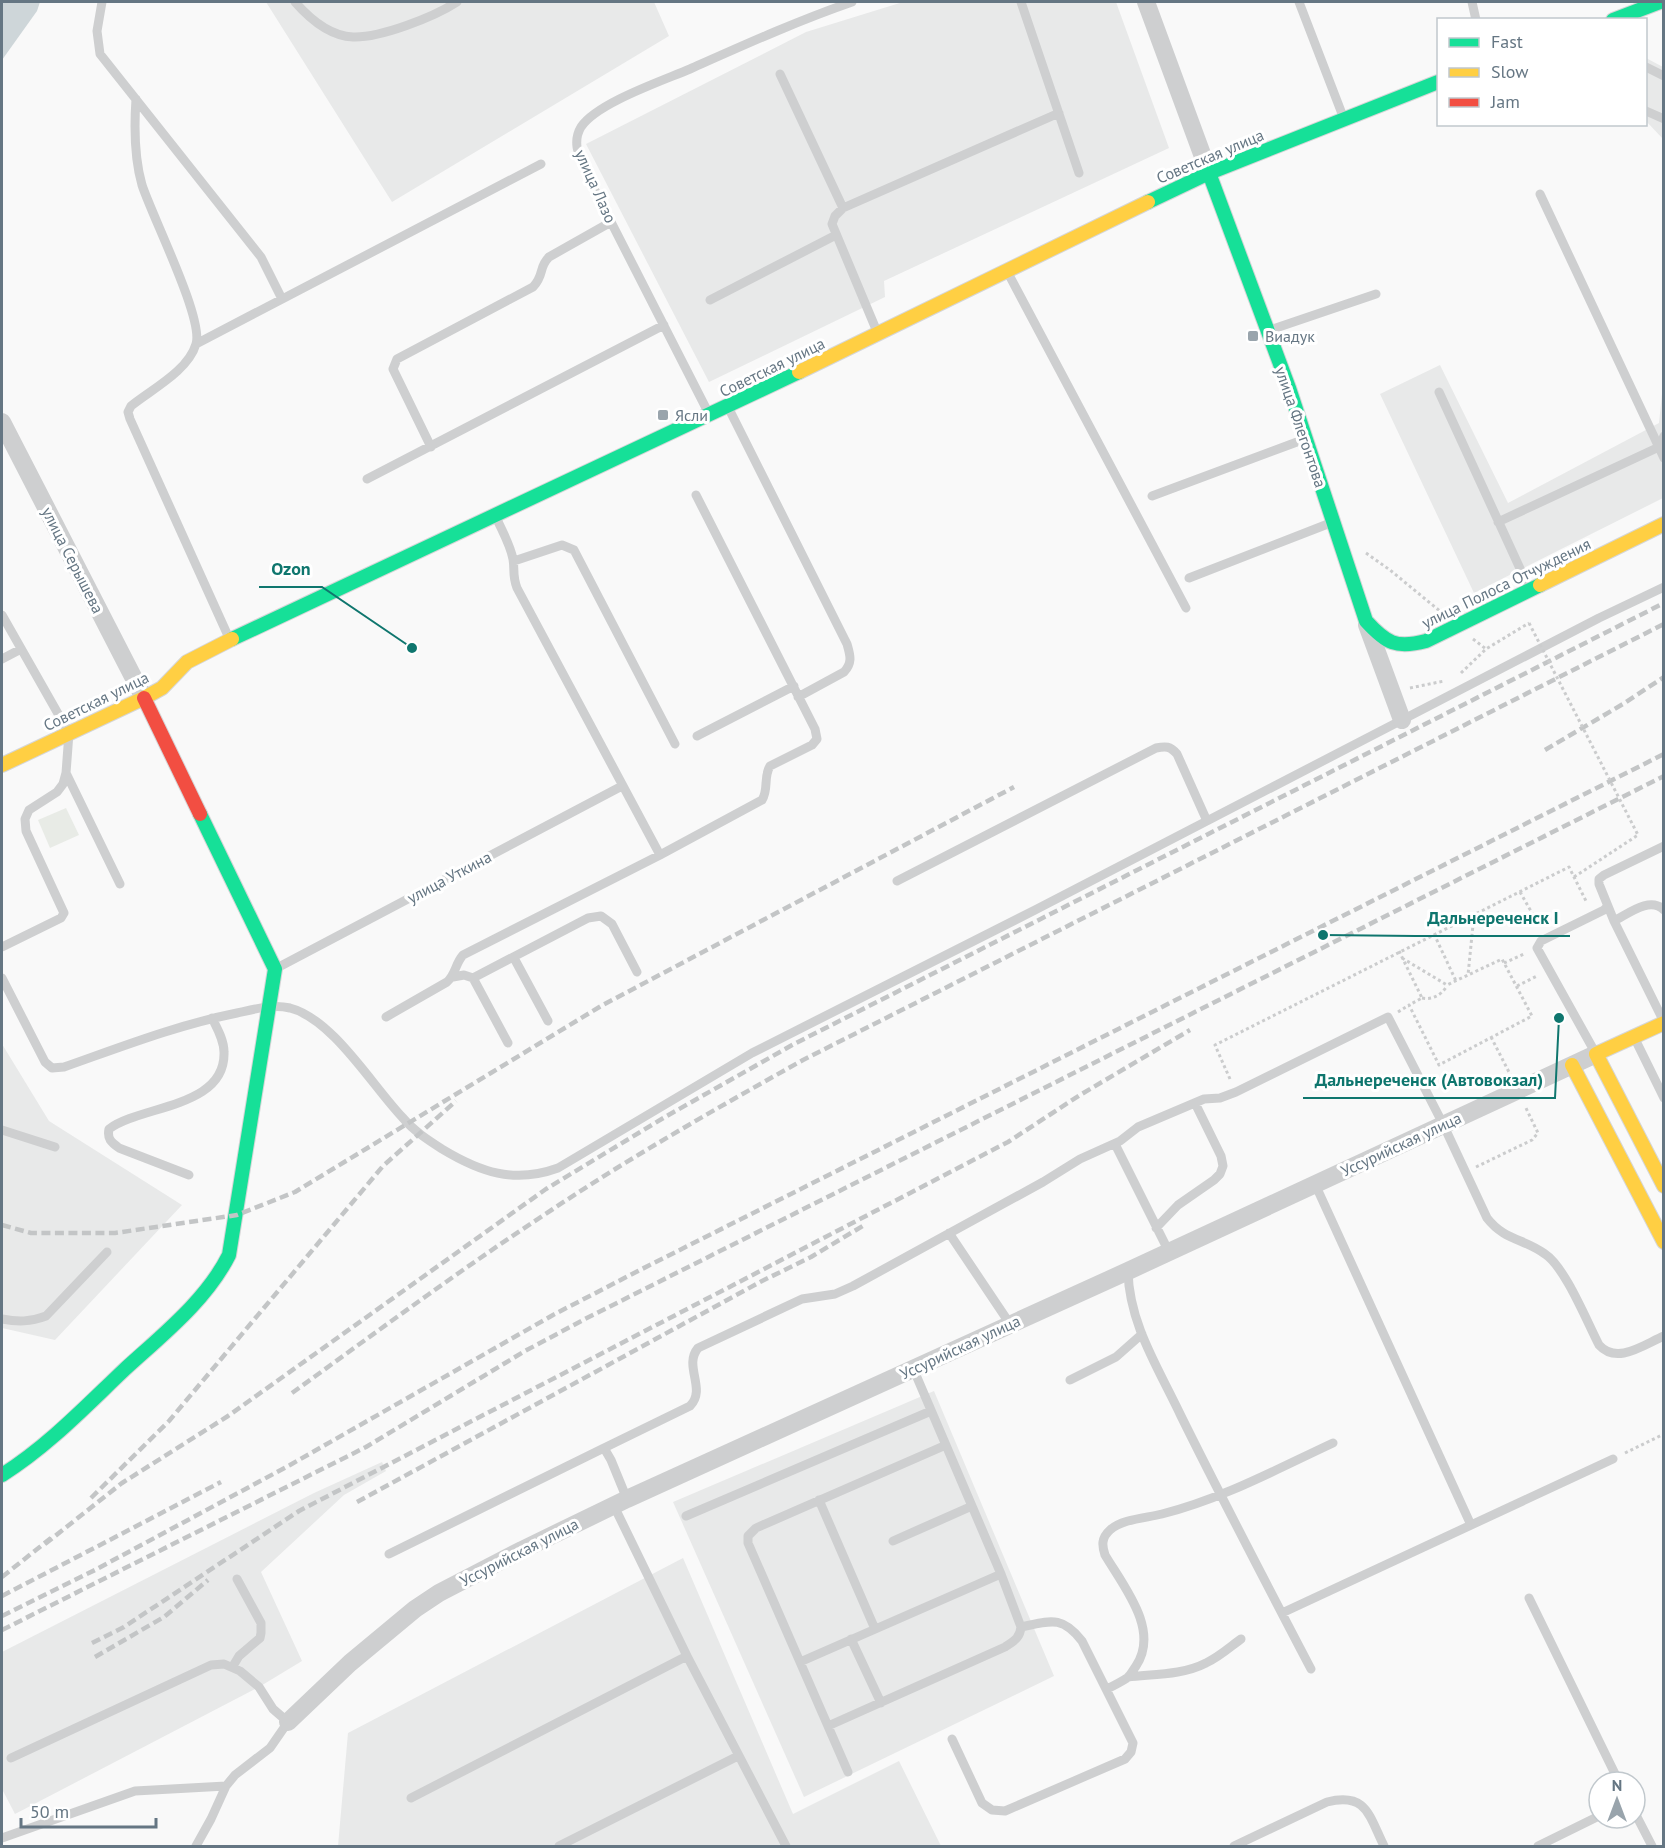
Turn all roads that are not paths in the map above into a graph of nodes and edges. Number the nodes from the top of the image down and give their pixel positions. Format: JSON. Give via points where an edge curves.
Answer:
{"nodes":[{"id":1,"x":102,"y":2,"type":"edge"},
{"id":2,"x":295,"y":2,"type":"edge"},
{"id":3,"x":457,"y":2,"type":"edge"},
{"id":4,"x":847,"y":2,"type":"edge"},
{"id":5,"x":1021,"y":2,"type":"edge"},
{"id":6,"x":1146,"y":2,"type":"edge"},
{"id":7,"x":1299,"y":2,"type":"edge"},
{"id":8,"x":1472,"y":2,"type":"edge"},
{"id":9,"x":1660,"y":2,"type":"edge"},
{"id":10,"x":1476,"y":18,"type":"edge"},
{"id":11,"x":1618,"y":18,"type":"edge"},
{"id":12,"x":1647,"y":68,"type":"edge"},
{"id":13,"x":780,"y":74,"type":"dead end"},
{"id":14,"x":1664,"y":76,"type":"edge"},
{"id":15,"x":1437,"y":82,"type":"edge"},
{"id":16,"x":136,"y":99,"type":"junction"},
{"id":17,"x":1647,"y":111,"type":"edge"},
{"id":18,"x":1059,"y":113,"type":"junction"},
{"id":19,"x":1344,"y":119,"type":"junction"},
{"id":20,"x":1664,"y":119,"type":"edge"},
{"id":21,"x":541,"y":164,"type":"dead end"},
{"id":22,"x":1079,"y":173,"type":"dead end"},
{"id":23,"x":1209,"y":173,"type":"junction"},
{"id":24,"x":1540,"y":194,"type":"dead end"},
{"id":25,"x":843,"y":208,"type":"junction"},
{"id":26,"x":611,"y":222,"type":"junction"},
{"id":27,"x":836,"y":235,"type":"junction"},
{"id":28,"x":1006,"y":271,"type":"junction"},
{"id":29,"x":1376,"y":294,"type":"dead end"},
{"id":30,"x":282,"y":299,"type":"junction"},
{"id":31,"x":710,"y":300,"type":"dead end"},
{"id":32,"x":664,"y":325,"type":"junction"},
{"id":33,"x":1268,"y":331,"type":"junction"},
{"id":34,"x":878,"y":334,"type":"junction"},
{"id":35,"x":196,"y":344,"type":"junction"},
{"id":36,"x":1439,"y":392,"type":"dead end"},
{"id":37,"x":728,"y":407,"type":"junction"},
{"id":38,"x":710,"y":416,"type":"junction"},
{"id":39,"x":2,"y":422,"type":"edge"},
{"id":40,"x":1664,"y":436,"type":"edge"},
{"id":41,"x":1305,"y":439,"type":"junction"},
{"id":42,"x":431,"y":447,"type":"junction"},
{"id":43,"x":1659,"y":447,"type":"junction"},
{"id":44,"x":1664,"y":458,"type":"edge"},
{"id":45,"x":367,"y":479,"type":"dead end"},
{"id":46,"x":696,"y":495,"type":"dead end"},
{"id":47,"x":1152,"y":496,"type":"dead end"},
{"id":48,"x":496,"y":517,"type":"junction"},
{"id":49,"x":1333,"y":522,"type":"junction"},
{"id":50,"x":1498,"y":522,"type":"junction"},
{"id":51,"x":1664,"y":524,"type":"edge"},
{"id":52,"x":513,"y":561,"type":"junction"},
{"id":53,"x":1189,"y":578,"type":"dead end"},
{"id":54,"x":1664,"y":587,"type":"edge"},
{"id":55,"x":1530,"y":589,"type":"junction"},
{"id":56,"x":1186,"y":608,"type":"dead end"},
{"id":57,"x":2,"y":615,"type":"edge"},
{"id":58,"x":1366,"y":621,"type":"junction"},
{"id":59,"x":230,"y":640,"type":"junction"},
{"id":60,"x":21,"y":649,"type":"junction"},
{"id":61,"x":2,"y":659,"type":"edge"},
{"id":62,"x":794,"y":687,"type":"junction"},
{"id":63,"x":798,"y":697,"type":"junction"},
{"id":64,"x":144,"y":698,"type":"junction"},
{"id":65,"x":1402,"y":720,"type":"junction"},
{"id":66,"x":69,"y":733,"type":"junction"},
{"id":67,"x":697,"y":736,"type":"dead end"},
{"id":68,"x":675,"y":744,"type":"dead end"},
{"id":69,"x":2,"y":765,"type":"edge"},
{"id":70,"x":66,"y":773,"type":"junction"},
{"id":71,"x":622,"y":786,"type":"junction"},
{"id":72,"x":1207,"y":821,"type":"junction"},
{"id":73,"x":1664,"y":846,"type":"edge"},
{"id":74,"x":660,"y":855,"type":"junction"},
{"id":75,"x":897,"y":881,"type":"dead end"},
{"id":76,"x":120,"y":884,"type":"dead end"},
{"id":77,"x":1608,"y":906,"type":"junction"},
{"id":78,"x":1664,"y":910,"type":"edge"},
{"id":79,"x":1614,"y":921,"type":"junction"},
{"id":80,"x":2,"y":947,"type":"edge"},
{"id":81,"x":514,"y":958,"type":"junction"},
{"id":82,"x":275,"y":969,"type":"junction"},
{"id":83,"x":637,"y":972,"type":"dead end"},
{"id":84,"x":453,"y":977,"type":"junction"},
{"id":85,"x":2,"y":978,"type":"edge"},
{"id":86,"x":473,"y":978,"type":"junction"},
{"id":87,"x":269,"y":1006,"type":"junction"},
{"id":88,"x":386,"y":1017,"type":"dead end"},
{"id":89,"x":212,"y":1018,"type":"junction"},
{"id":90,"x":548,"y":1021,"type":"dead end"},
{"id":91,"x":1664,"y":1022,"type":"edge"},
{"id":92,"x":1634,"y":1036,"type":"junction"},
{"id":93,"x":508,"y":1043,"type":"dead end"},
{"id":94,"x":1596,"y":1054,"type":"junction"},
{"id":95,"x":1572,"y":1065,"type":"junction"},
{"id":96,"x":1664,"y":1098,"type":"edge"},
{"id":97,"x":1195,"y":1103,"type":"junction"},
{"id":98,"x":1443,"y":1124,"type":"junction"},
{"id":99,"x":2,"y":1130,"type":"edge"},
{"id":100,"x":1115,"y":1144,"type":"junction"},
{"id":101,"x":56,"y":1147,"type":"dead end"},
{"id":102,"x":189,"y":1175,"type":"dead end"},
{"id":103,"x":1315,"y":1184,"type":"junction"},
{"id":104,"x":1664,"y":1186,"type":"edge"},
{"id":105,"x":1156,"y":1228,"type":"junction"},
{"id":106,"x":949,"y":1233,"type":"junction"},
{"id":107,"x":1664,"y":1242,"type":"edge"},
{"id":108,"x":107,"y":1252,"type":"dead end"},
{"id":109,"x":1169,"y":1252,"type":"junction"},
{"id":110,"x":1128,"y":1271,"type":"junction"},
{"id":111,"x":2,"y":1319,"type":"edge"},
{"id":112,"x":1010,"y":1324,"type":"junction"},
{"id":113,"x":1142,"y":1334,"type":"junction"},
{"id":114,"x":1664,"y":1336,"type":"edge"},
{"id":115,"x":913,"y":1368,"type":"junction"},
{"id":116,"x":1070,"y":1380,"type":"dead end"},
{"id":117,"x":931,"y":1412,"type":"junction"},
{"id":118,"x":1333,"y":1443,"type":"dead end"},
{"id":119,"x":946,"y":1445,"type":"junction"},
{"id":120,"x":604,"y":1448,"type":"junction"},
{"id":121,"x":1612,"y":1459,"type":"road end"},
{"id":122,"x":2,"y":1475,"type":"edge"},
{"id":123,"x":1220,"y":1495,"type":"junction"},
{"id":124,"x":819,"y":1500,"type":"junction"},
{"id":125,"x":621,"y":1502,"type":"junction"},
{"id":126,"x":972,"y":1506,"type":"junction"},
{"id":127,"x":686,"y":1516,"type":"dead end"},
{"id":128,"x":1471,"y":1525,"type":"junction"},
{"id":129,"x":893,"y":1541,"type":"dead end"},
{"id":130,"x":389,"y":1554,"type":"dead end"},
{"id":131,"x":1001,"y":1574,"type":"junction"},
{"id":132,"x":237,"y":1579,"type":"dead end"},
{"id":133,"x":1528,"y":1598,"type":"dead end"},
{"id":134,"x":1282,"y":1613,"type":"junction"},
{"id":135,"x":1021,"y":1627,"type":"junction"},
{"id":136,"x":875,"y":1629,"type":"junction"},
{"id":137,"x":851,"y":1639,"type":"junction"},
{"id":138,"x":1241,"y":1639,"type":"dead end"},
{"id":139,"x":687,"y":1656,"type":"junction"},
{"id":140,"x":800,"y":1662,"type":"junction"},
{"id":141,"x":233,"y":1666,"type":"junction"},
{"id":142,"x":1311,"y":1669,"type":"dead end"},
{"id":143,"x":1128,"y":1677,"type":"junction"},
{"id":144,"x":1107,"y":1689,"type":"junction"},
{"id":145,"x":881,"y":1702,"type":"junction"},
{"id":146,"x":288,"y":1722,"type":"junction"},
{"id":147,"x":828,"y":1726,"type":"junction"},
{"id":148,"x":952,"y":1739,"type":"dead end"},
{"id":149,"x":738,"y":1756,"type":"junction"},
{"id":150,"x":11,"y":1758,"type":"dead end"},
{"id":151,"x":1614,"y":1770,"type":"edge"},
{"id":152,"x":848,"y":1772,"type":"dead end"},
{"id":153,"x":226,"y":1786,"type":"junction"},
{"id":154,"x":411,"y":1798,"type":"dead end"},
{"id":155,"x":1587,"y":1822,"type":"edge"},
{"id":156,"x":1644,"y":1830,"type":"edge"},
{"id":157,"x":2,"y":1838,"type":"edge"},
{"id":158,"x":196,"y":1846,"type":"edge"},
{"id":159,"x":559,"y":1846,"type":"edge"},
{"id":160,"x":786,"y":1846,"type":"edge"},
{"id":161,"x":1234,"y":1846,"type":"edge"},
{"id":162,"x":1384,"y":1846,"type":"edge"},
{"id":163,"x":1538,"y":1846,"type":"edge"},
{"id":164,"x":1652,"y":1846,"type":"edge"}],
"edges":[{"from":1,"to":16,"type":"lane","via":[[97,31],[100,54]]},
{"from":2,"to":3,"type":"lane","via":[[334,32],[352,37],[390,31]]},
{"from":4,"to":26,"type":"lane","name":"улица Лазо","via":[[618,100],[591,116],[581,128],[576,149]]},
{"from":5,"to":18,"type":"lane"},
{"from":6,"to":23,"type":"street","name":"улица Флегонтова"},
{"from":7,"to":19,"type":"lane"},
{"from":8,"to":10,"type":"lane"},
{"from":9,"to":11,"type":"main road"},
{"from":12,"to":14,"type":"lane"},
{"from":13,"to":25,"type":"lane"},
{"from":15,"to":19,"type":"main road","name":"Советская улица"},
{"from":16,"to":30,"type":"lane","via":[[261,257]]},
{"from":16,"to":35,"type":"lane","via":[[139,171],[192,312],[198,334]]},
{"from":17,"to":20,"type":"lane"},
{"from":18,"to":22,"type":"lane"},
{"from":18,"to":25,"type":"lane"},
{"from":19,"to":23,"type":"main road","name":"Советская улица"},
{"from":21,"to":30,"type":"lane"},
{"from":23,"to":28,"type":"main road","name":"Советская улица"},
{"from":23,"to":33,"type":"main road","name":"улица Флегонтова"},
{"from":24,"to":43,"type":"lane"},
{"from":25,"to":27,"type":"lane","via":[[832,224]]},
{"from":26,"to":32,"type":"lane","name":"улица Лазо"},
{"from":26,"to":42,"type":"lane","via":[[549,257],[533,287],[397,359],[393,369]]},
{"from":27,"to":31,"type":"lane"},
{"from":27,"to":34,"type":"lane"},
{"from":28,"to":34,"type":"main road","name":"Советская улица"},
{"from":28,"to":56,"type":"lane"},
{"from":29,"to":33,"type":"lane"},
{"from":30,"to":35,"type":"lane"},
{"from":32,"to":38,"type":"lane","name":"улица Лазо"},
{"from":32,"to":42,"type":"lane"},
{"from":33,"to":41,"type":"main road","name":"улица Флегонтова"},
{"from":34,"to":37,"type":"main road","name":"Советская улица"},
{"from":35,"to":59,"type":"lane","via":[[181,367],[128,412]]},
{"from":36,"to":50,"type":"lane"},
{"from":37,"to":38,"type":"main road","name":"Советская улица"},
{"from":37,"to":63,"type":"lane","via":[[852,659],[844,672]]},
{"from":38,"to":48,"type":"main road","name":"Советская улица"},
{"from":39,"to":64,"type":"street","name":"улица Серышева"},
{"from":40,"to":43,"type":"lane"},
{"from":41,"to":47,"type":"lane"},
{"from":41,"to":49,"type":"main road","name":"улица Флегонтова"},
{"from":42,"to":45,"type":"lane"},
{"from":43,"to":44,"type":"lane"},
{"from":43,"to":50,"type":"lane"},
{"from":46,"to":62,"type":"lane"},
{"from":48,"to":52,"type":"lane"},
{"from":48,"to":59,"type":"main road","name":"Советская улица"},
{"from":49,"to":53,"type":"lane"},
{"from":49,"to":58,"type":"main road","name":"улица Флегонтова"},
{"from":50,"to":55,"type":"lane"},
{"from":51,"to":55,"type":"main road","name":"улица Полоса Отчуждения"},
{"from":52,"to":68,"type":"lane","via":[[562,544],[574,550]]},
{"from":52,"to":71,"type":"lane","via":[[512,575],[517,588]]},
{"from":54,"to":65,"type":"lane"},
{"from":55,"to":58,"type":"main road","name":"улица Полоса Отчуждения","via":[[1413,645],[1400,646],[1381,638]]},
{"from":57,"to":60,"type":"lane"},
{"from":58,"to":65,"type":"street","name":"улица Флегонтова"},
{"from":59,"to":64,"type":"main road","name":"Советская улица","via":[[187,662],[162,688]]},
{"from":60,"to":61,"type":"lane"},
{"from":60,"to":66,"type":"lane"},
{"from":62,"to":63,"type":"lane"},
{"from":62,"to":67,"type":"lane"},
{"from":63,"to":74,"type":"lane","via":[[815,729],[817,739],[812,745],[770,766],[762,800]]},
{"from":64,"to":66,"type":"main road","name":"Советская улица"},
{"from":64,"to":82,"type":"main road"},
{"from":65,"to":72,"type":"lane"},
{"from":66,"to":69,"type":"main road","name":"Советская улица"},
{"from":66,"to":70,"type":"lane"},
{"from":70,"to":76,"type":"lane"},
{"from":70,"to":80,"type":"lane","via":[[57,792],[29,810],[25,819],[26,831],[64,913]]},
{"from":71,"to":74,"type":"lane"},
{"from":71,"to":82,"type":"lane","name":"улица Уткина"},
{"from":72,"to":75,"type":"lane","via":[[1177,754],[1164,746]]},
{"from":72,"to":87,"type":"lane","via":[[752,1053],[558,1168],[532,1175],[503,1175],[480,1169],[431,1142],[402,1117],[329,1034],[298,1011]]},
{"from":73,"to":77,"type":"lane","via":[[1599,879]]},
{"from":74,"to":84,"type":"lane","via":[[463,956]]},
{"from":77,"to":79,"type":"lane"},
{"from":77,"to":94,"type":"lane","via":[[1537,948]]},
{"from":78,"to":79,"type":"lane","via":[[1649,904]]},
{"from":79,"to":91,"type":"lane"},
{"from":81,"to":83,"type":"lane","via":[[588,918],[601,916],[612,924]]},
{"from":81,"to":86,"type":"lane"},
{"from":81,"to":90,"type":"lane"},
{"from":82,"to":87,"type":"main road"},
{"from":84,"to":86,"type":"lane"},
{"from":84,"to":88,"type":"lane"},
{"from":85,"to":89,"type":"lane","via":[[45,1062],[52,1068]]},
{"from":86,"to":93,"type":"lane"},
{"from":87,"to":89,"type":"lane"},
{"from":87,"to":122,"type":"main road","via":[[232,1241],[219,1275],[96,1399]]},
{"from":89,"to":102,"type":"lane","via":[[225,1052],[218,1078],[198,1094],[118,1122],[108,1135],[119,1148]]},
{"from":91,"to":92,"type":"main road","name":"Уссурийская улица"},
{"from":92,"to":94,"type":"main road","name":"Уссурийская улица"},
{"from":92,"to":96,"type":"lane"},
{"from":94,"to":95,"type":"street","name":"Уссурийская улица"},
{"from":94,"to":104,"type":"main road"},
{"from":95,"to":98,"type":"street","name":"Уссурийская улица"},
{"from":95,"to":107,"type":"main road"},
{"from":97,"to":98,"type":"lane","via":[[1236,1092],[1388,1017]]},
{"from":97,"to":100,"type":"lane","via":[[1138,1127]]},
{"from":97,"to":105,"type":"lane","via":[[1223,1166],[1215,1180],[1178,1205]]},
{"from":98,"to":103,"type":"street","name":"Уссурийская улица"},
{"from":98,"to":114,"type":"lane","via":[[1487,1218],[1496,1229],[1546,1254],[1557,1264],[1603,1350],[1624,1354]]},
{"from":99,"to":101,"type":"lane"},
{"from":100,"to":105,"type":"lane"},
{"from":100,"to":106,"type":"lane"},
{"from":103,"to":109,"type":"street","name":"Уссурийская улица"},
{"from":103,"to":128,"type":"lane"},
{"from":105,"to":109,"type":"lane"},
{"from":106,"to":112,"type":"lane"},
{"from":106,"to":120,"type":"lane","via":[[844,1290],[822,1298],[802,1299],[698,1348],[692,1359],[695,1401]]},
{"from":108,"to":111,"type":"lane","via":[[46,1316],[18,1322]]},
{"from":109,"to":110,"type":"street","name":"Уссурийская улица"},
{"from":110,"to":112,"type":"street","name":"Уссурийская улица"},
{"from":110,"to":113,"type":"lane","via":[[1132,1309]]},
{"from":112,"to":115,"type":"street","name":"Уссурийская улица"},
{"from":113,"to":116,"type":"lane","via":[[1116,1357]]},
{"from":113,"to":123,"type":"lane"},
{"from":115,"to":117,"type":"lane"},
{"from":115,"to":125,"type":"street","name":"Уссурийская улица"},
{"from":117,"to":119,"type":"lane"},
{"from":117,"to":127,"type":"lane"},
{"from":118,"to":123,"type":"lane"},
{"from":119,"to":124,"type":"lane"},
{"from":119,"to":126,"type":"lane"},
{"from":120,"to":125,"type":"lane","via":[[611,1460]]},
{"from":120,"to":130,"type":"lane"},
{"from":121,"to":128,"type":"lane"},
{"from":123,"to":134,"type":"lane"},
{"from":123,"to":143,"type":"lane","via":[[1122,1524],[1104,1537],[1106,1556],[1136,1608],[1145,1636],[1139,1661]]},
{"from":124,"to":136,"type":"lane"},
{"from":124,"to":140,"type":"lane","via":[[756,1528],[748,1536]]},
{"from":125,"to":139,"type":"lane"},
{"from":125,"to":146,"type":"street","name":"Уссурийская улица","via":[[439,1593],[350,1663]]},
{"from":126,"to":129,"type":"lane"},
{"from":126,"to":131,"type":"lane"},
{"from":128,"to":134,"type":"lane"},
{"from":131,"to":135,"type":"lane"},
{"from":131,"to":136,"type":"lane"},
{"from":132,"to":141,"type":"lane","via":[[261,1623],[261,1633]]},
{"from":133,"to":151,"type":"lane"},
{"from":134,"to":142,"type":"lane"},
{"from":135,"to":144,"type":"lane","via":[[1048,1622],[1073,1629]]},
{"from":135,"to":145,"type":"lane","via":[[1016,1640],[1005,1647]]},
{"from":136,"to":137,"type":"lane"},
{"from":137,"to":140,"type":"lane"},
{"from":137,"to":145,"type":"lane"},
{"from":138,"to":143,"type":"lane","via":[[1198,1667]]},
{"from":139,"to":149,"type":"lane"},
{"from":139,"to":154,"type":"lane"},
{"from":140,"to":147,"type":"lane"},
{"from":141,"to":146,"type":"lane","via":[[259,1687],[273,1709]]},
{"from":141,"to":150,"type":"lane","via":[[211,1665]]},
{"from":143,"to":144,"type":"lane"},
{"from":144,"to":148,"type":"lane","via":[[1133,1743],[1131,1752],[1125,1759],[1005,1811],[992,1810],[982,1803]]},
{"from":145,"to":147,"type":"lane"},
{"from":146,"to":153,"type":"lane","via":[[270,1748]]},
{"from":147,"to":152,"type":"lane"},
{"from":149,"to":159,"type":"lane"},
{"from":149,"to":160,"type":"lane"},
{"from":153,"to":157,"type":"lane","via":[[135,1791]]},
{"from":153,"to":158,"type":"lane"},
{"from":155,"to":163,"type":"lane"},
{"from":156,"to":164,"type":"lane"},
{"from":161,"to":162,"type":"lane","via":[[1342,1798],[1355,1800],[1365,1809]]}]}
